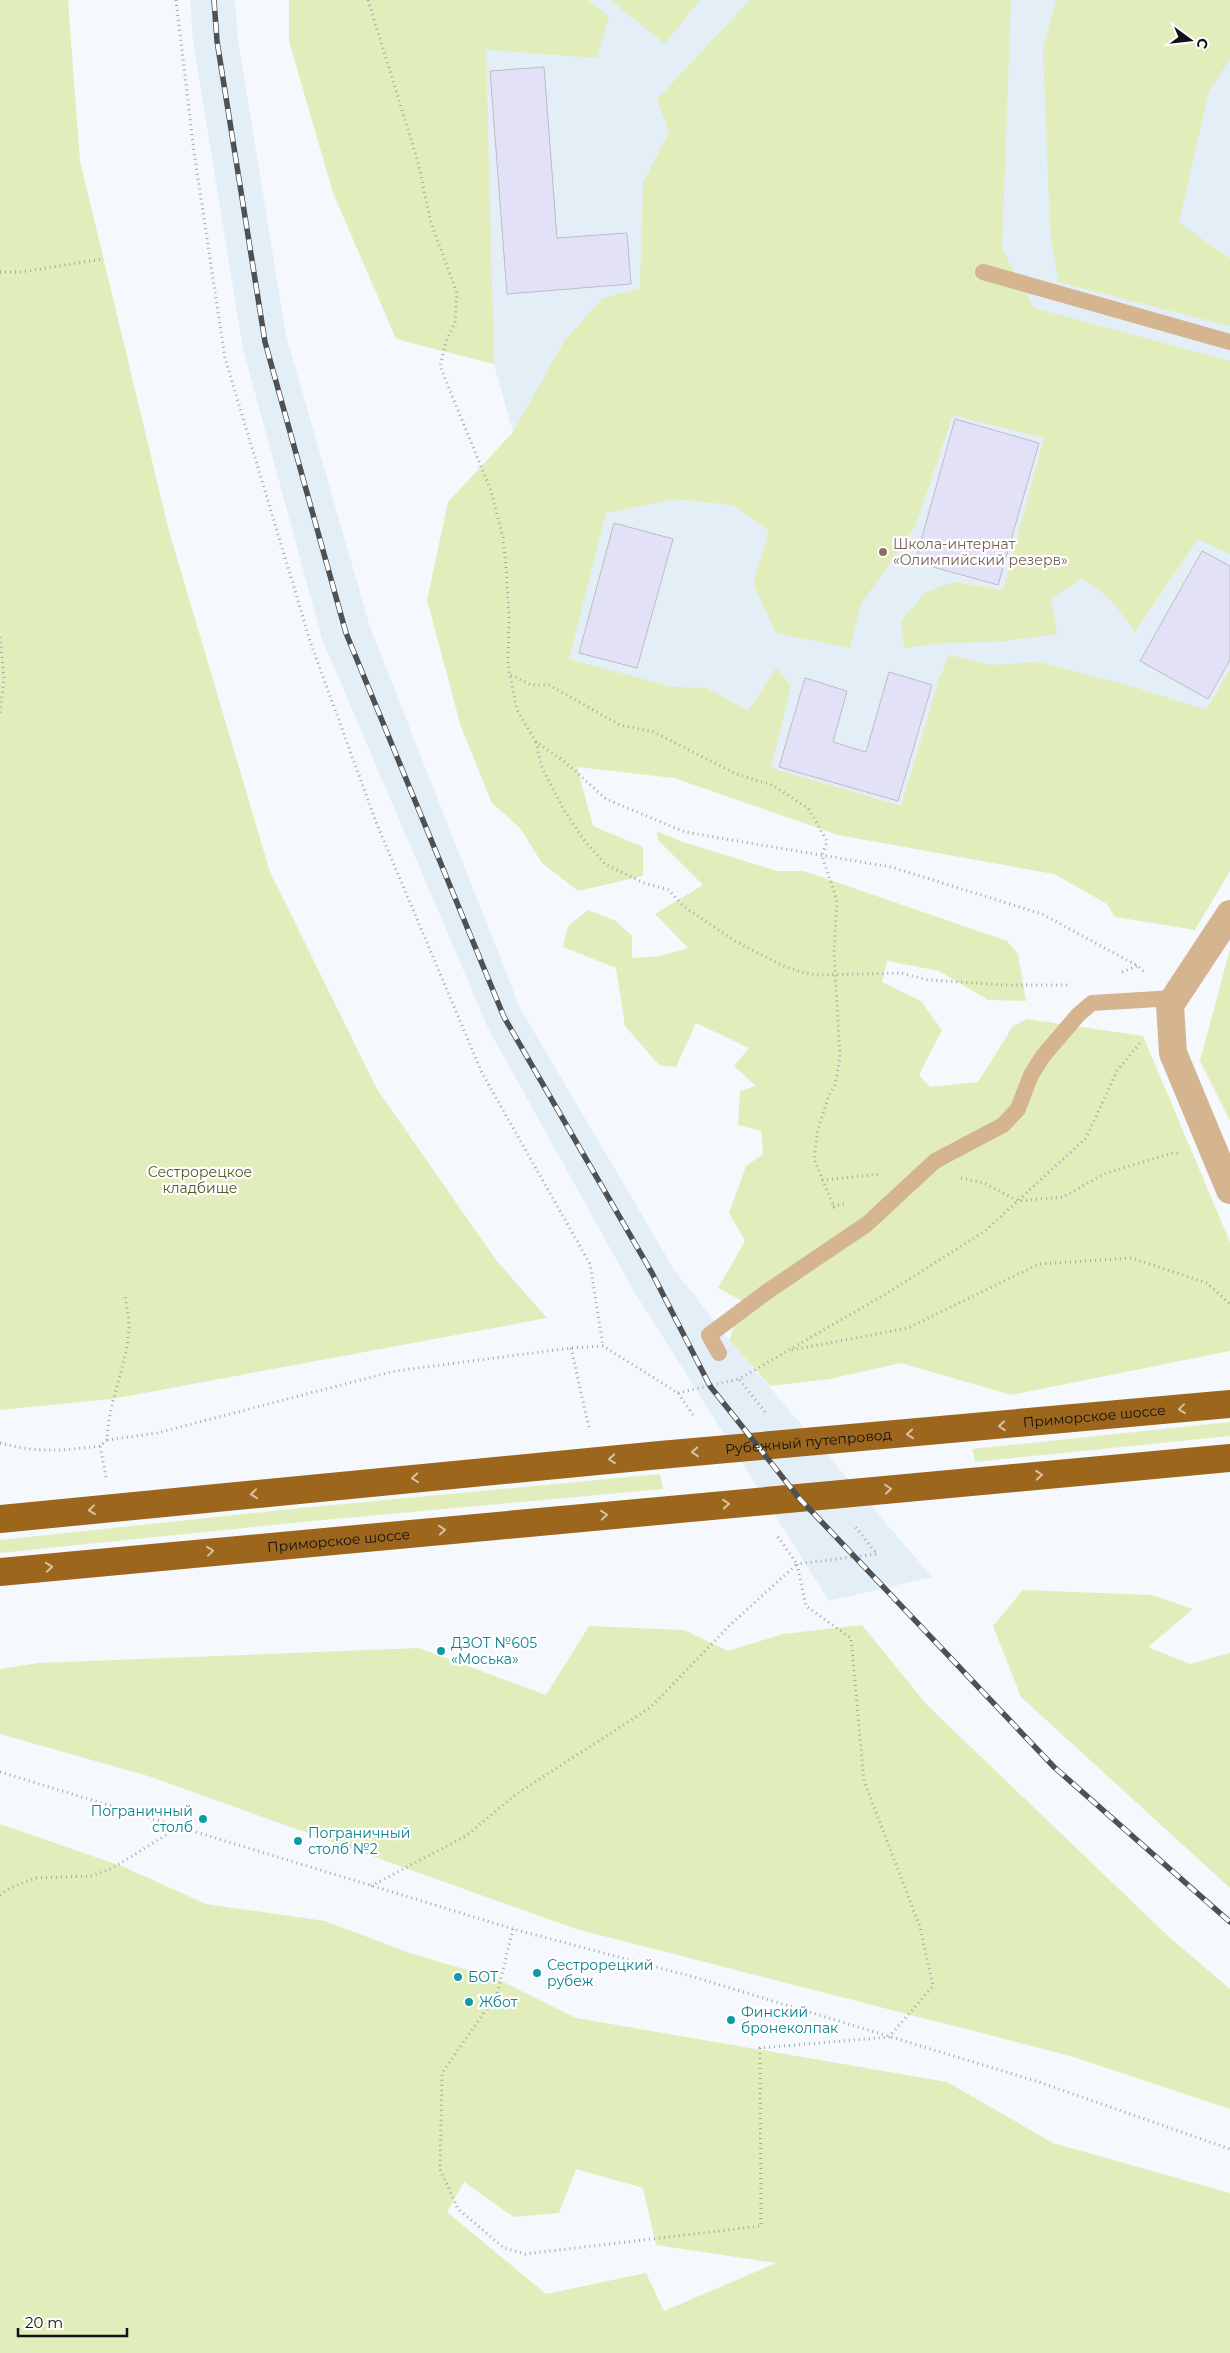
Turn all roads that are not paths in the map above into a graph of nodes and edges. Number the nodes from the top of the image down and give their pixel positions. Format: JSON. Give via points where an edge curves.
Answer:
{"nodes":[{"id":1,"x":984,"y":272,"type":"dead end"},
{"id":2,"x":1230,"y":342,"type":"edge"},
{"id":3,"x":1230,"y":914,"type":"edge"},
{"id":4,"x":1174,"y":998,"type":"junction"},
{"id":5,"x":1230,"y":1190,"type":"edge"},
{"id":6,"x":719,"y":1354,"type":"dead end"},
{"id":7,"x":1230,"y":1404,"type":"edge"},
{"id":8,"x":958,"y":1430,"type":"joint"},
{"id":9,"x":1230,"y":1458,"type":"edge"},
{"id":10,"x":0,"y":1520,"type":"edge"},
{"id":11,"x":0,"y":1572,"type":"edge"}],
"edges":[{"from":1,"to":2,"type":"lane"},
{"from":3,"to":4,"type":"street"},
{"from":4,"to":5,"type":"street","via":[[1170,1005],[1173,1053]]},
{"from":4,"to":6,"type":"lane","via":[[1092,1003],[1043,1056],[1031,1075],[1018,1109],[1003,1125],[935,1161],[867,1224],[709,1335]]},
{"from":7,"to":8,"type":"highway","name":"Приморское шоссе","one_way":true},
{"from":8,"to":10,"type":"highway","name":"Рубежный путепровод","one_way":true,"via":[[660,1454]]},
{"from":11,"to":9,"type":"highway","name":"Приморское шоссе","one_way":true}]}
